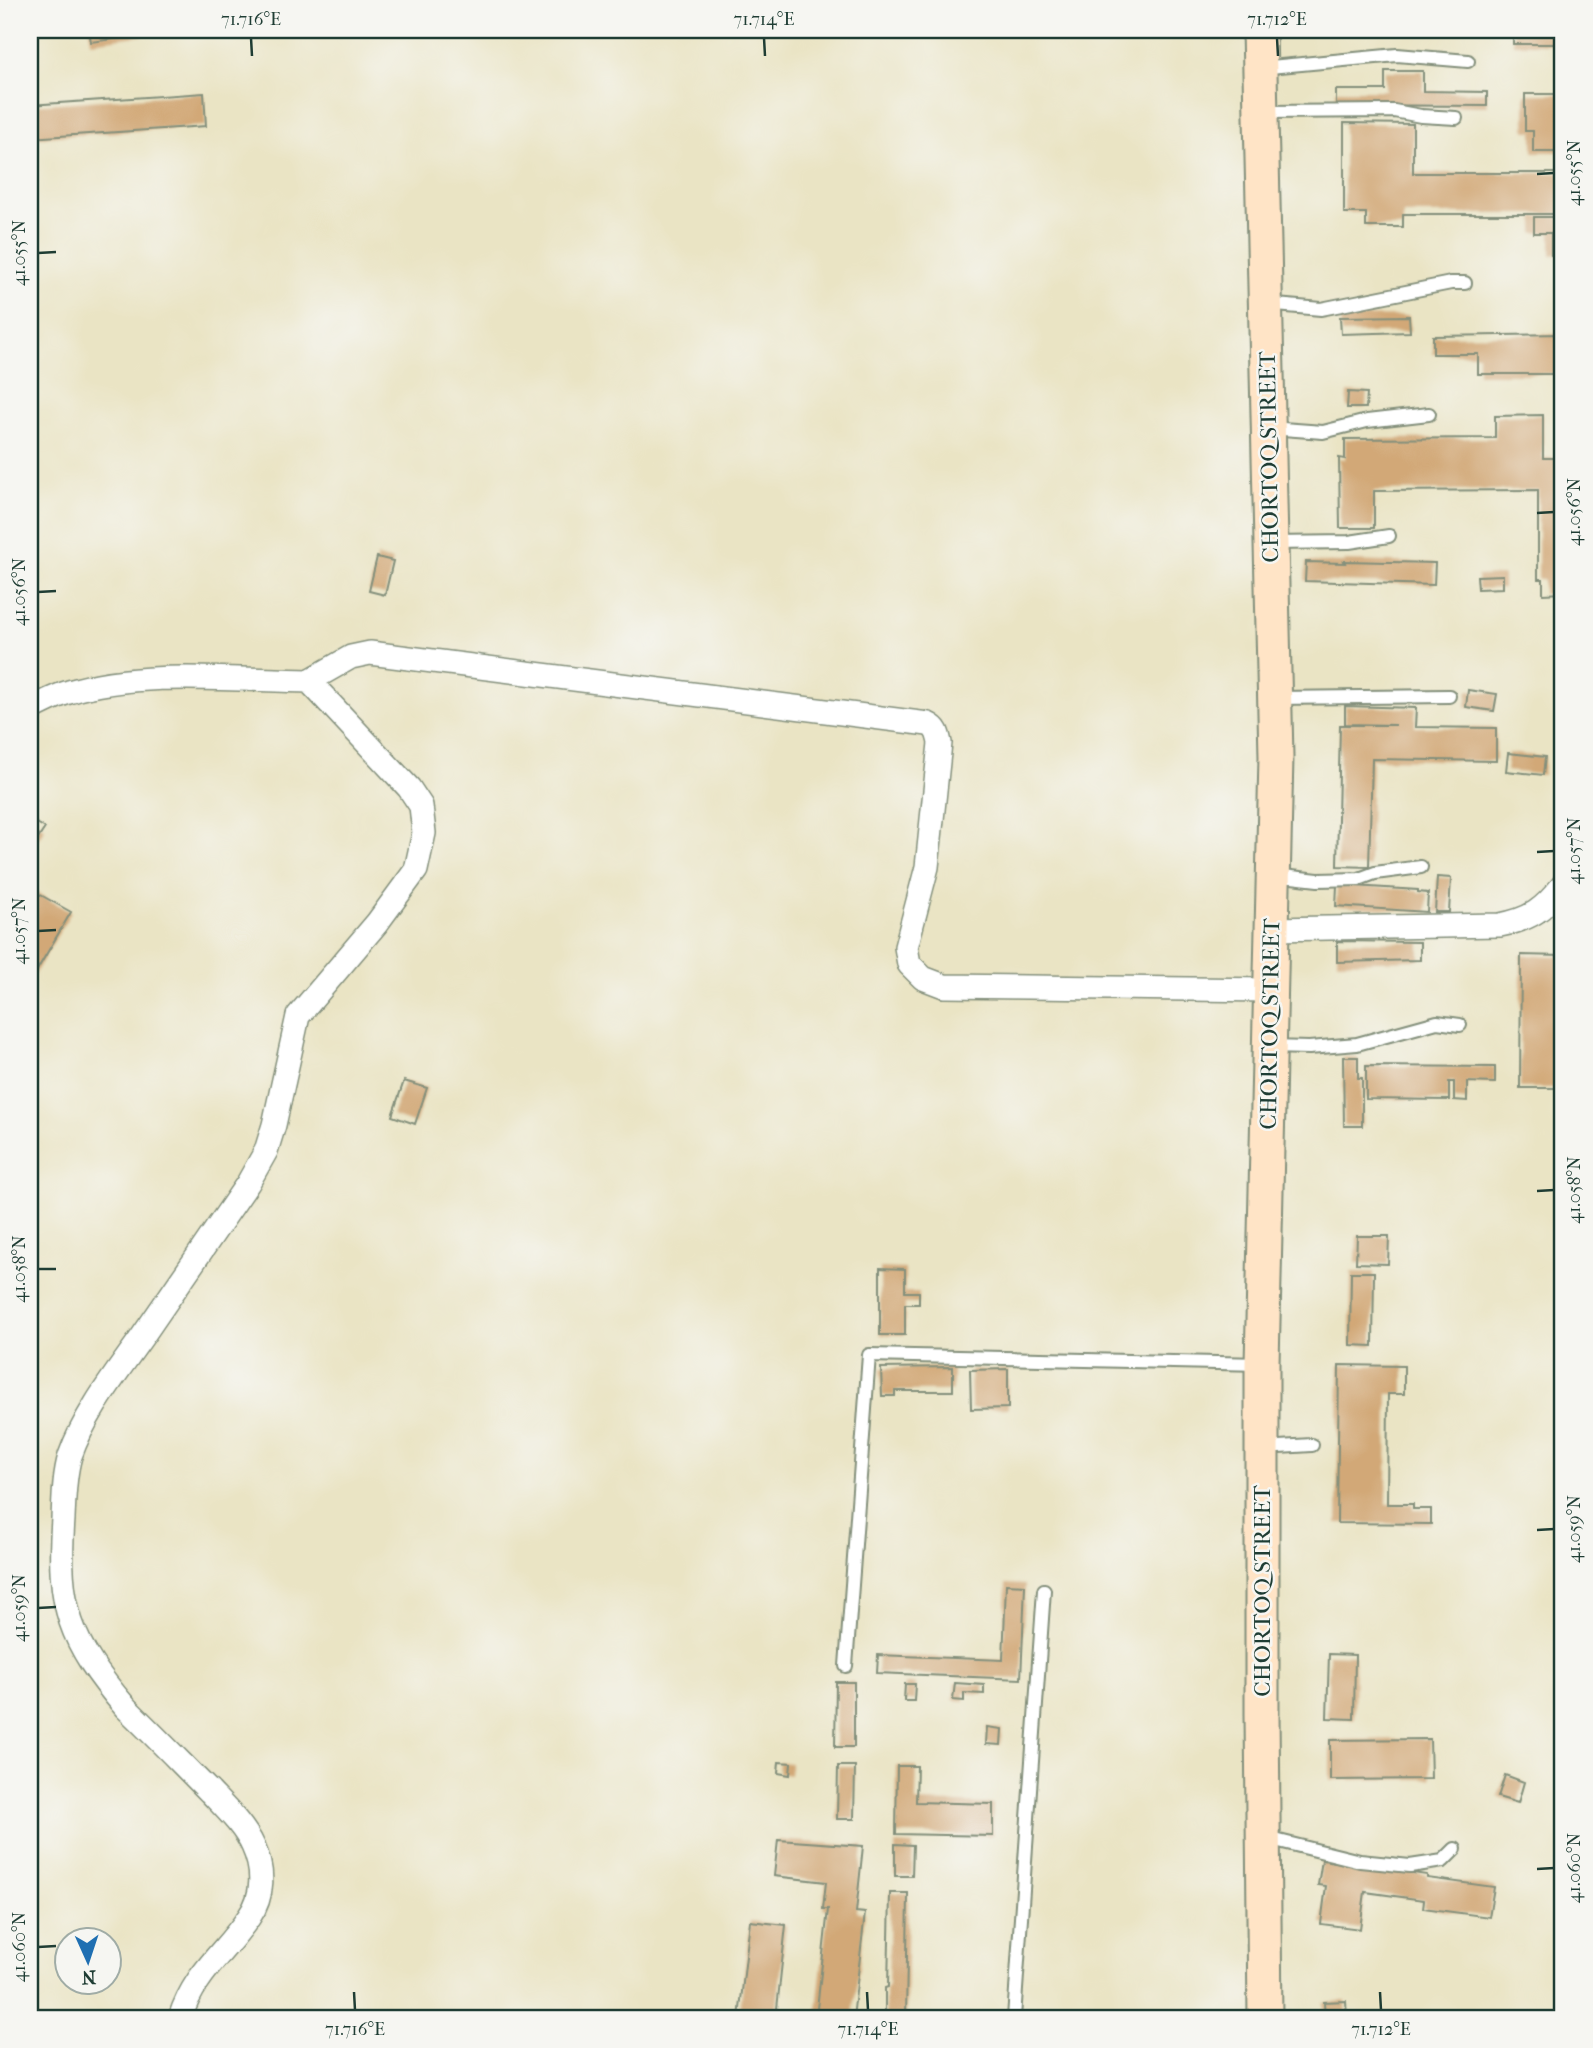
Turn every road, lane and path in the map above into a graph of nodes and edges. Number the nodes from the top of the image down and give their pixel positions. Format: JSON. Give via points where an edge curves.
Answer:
{"nodes":[{"id":1,"x":1259,"y":30,"type":"edge"},
{"id":2,"x":1468,"y":61,"type":"dead end"},
{"id":3,"x":1259,"y":68,"type":"junction"},
{"id":4,"x":1261,"y":112,"type":"junction"},
{"id":5,"x":1457,"y":118,"type":"dead end"},
{"id":6,"x":1465,"y":284,"type":"dead end"},
{"id":7,"x":1265,"y":304,"type":"junction"},
{"id":8,"x":1429,"y":414,"type":"dead end"},
{"id":9,"x":1268,"y":428,"type":"junction"},
{"id":10,"x":1389,"y":536,"type":"dead end"},
{"id":11,"x":1271,"y":543,"type":"junction"},
{"id":12,"x":309,"y":681,"type":"junction"},
{"id":13,"x":1449,"y":696,"type":"dead end"},
{"id":14,"x":1275,"y":698,"type":"junction"},
{"id":15,"x":30,"y":709,"type":"edge"},
{"id":16,"x":1421,"y":867,"type":"dead end"},
{"id":17,"x":1273,"y":875,"type":"junction"},
{"id":18,"x":1563,"y":886,"type":"edge"},
{"id":19,"x":1272,"y":929,"type":"junction"},
{"id":20,"x":1270,"y":990,"type":"junction"},
{"id":21,"x":1460,"y":1025,"type":"dead end"},
{"id":22,"x":1269,"y":1047,"type":"junction"},
{"id":23,"x":1262,"y":1364,"type":"junction"},
{"id":24,"x":1312,"y":1445,"type":"dead end"},
{"id":25,"x":1262,"y":1448,"type":"junction"},
{"id":26,"x":1044,"y":1590,"type":"dead end"},
{"id":27,"x":846,"y":1666,"type":"dead end"},
{"id":28,"x":1263,"y":1837,"type":"junction"},
{"id":29,"x":1455,"y":1849,"type":"dead end"},
{"id":30,"x":180,"y":2018,"type":"edge"},
{"id":31,"x":1014,"y":2018,"type":"edge"},
{"id":32,"x":1265,"y":2018,"type":"edge"}],
"edges":[{"from":1,"to":3,"type":"main road","name":"CHORTOQ STREET"},
{"from":2,"to":3,"type":"lane","via":[[1397,55]]},
{"from":3,"to":4,"type":"main road","name":"CHORTOQ STREET"},
{"from":4,"to":5,"type":"lane","via":[[1394,111]]},
{"from":4,"to":7,"type":"main road","name":"CHORTOQ STREET"},
{"from":6,"to":7,"type":"lane","via":[[1451,282],[1321,309]]},
{"from":7,"to":9,"type":"main road","name":"CHORTOQ STREET"},
{"from":8,"to":9,"type":"lane","via":[[1323,432]]},
{"from":9,"to":11,"type":"main road","name":"CHORTOQ STREET"},
{"from":10,"to":11,"type":"lane","via":[[1317,544]]},
{"from":11,"to":14,"type":"main road","name":"CHORTOQ STREET"},
{"from":12,"to":15,"type":"street","via":[[108,682],[67,692]]},
{"from":12,"to":20,"type":"street","via":[[351,657],[370,653],[928,724],[934,726],[940,743],[926,867],[906,947],[909,964],[923,978],[944,986]]},
{"from":12,"to":30,"type":"street","via":[[421,806],[424,833],[416,870],[298,1016],[266,1151],[110,1382],[80,1434],[65,1478],[61,1582],[76,1638],[118,1699],[231,1815],[253,1844],[259,1862],[258,1900],[250,1917],[198,1979]]},
{"from":13,"to":14,"type":"lane"},
{"from":14,"to":17,"type":"main road","name":"CHORTOQ STREET"},
{"from":16,"to":17,"type":"lane","via":[[1359,879]]},
{"from":17,"to":19,"type":"main road","name":"CHORTOQ STREET"},
{"from":18,"to":19,"type":"street","via":[[1526,920],[1500,925]]},
{"from":19,"to":20,"type":"main road","name":"CHORTOQ STREET"},
{"from":20,"to":22,"type":"main road","name":"CHORTOQ STREET"},
{"from":21,"to":22,"type":"lane","via":[[1437,1022],[1357,1044]]},
{"from":22,"to":23,"type":"main road","name":"CHORTOQ STREET"},
{"from":23,"to":25,"type":"main road","name":"CHORTOQ STREET"},
{"from":23,"to":27,"type":"lane","via":[[869,1355]]},
{"from":24,"to":25,"type":"lane"},
{"from":25,"to":28,"type":"main road","name":"CHORTOQ STREET"},
{"from":26,"to":31,"type":"lane"},
{"from":28,"to":29,"type":"lane","via":[[1360,1861],[1410,1866],[1443,1861]]},
{"from":28,"to":32,"type":"main road","name":"CHORTOQ STREET"}]}
